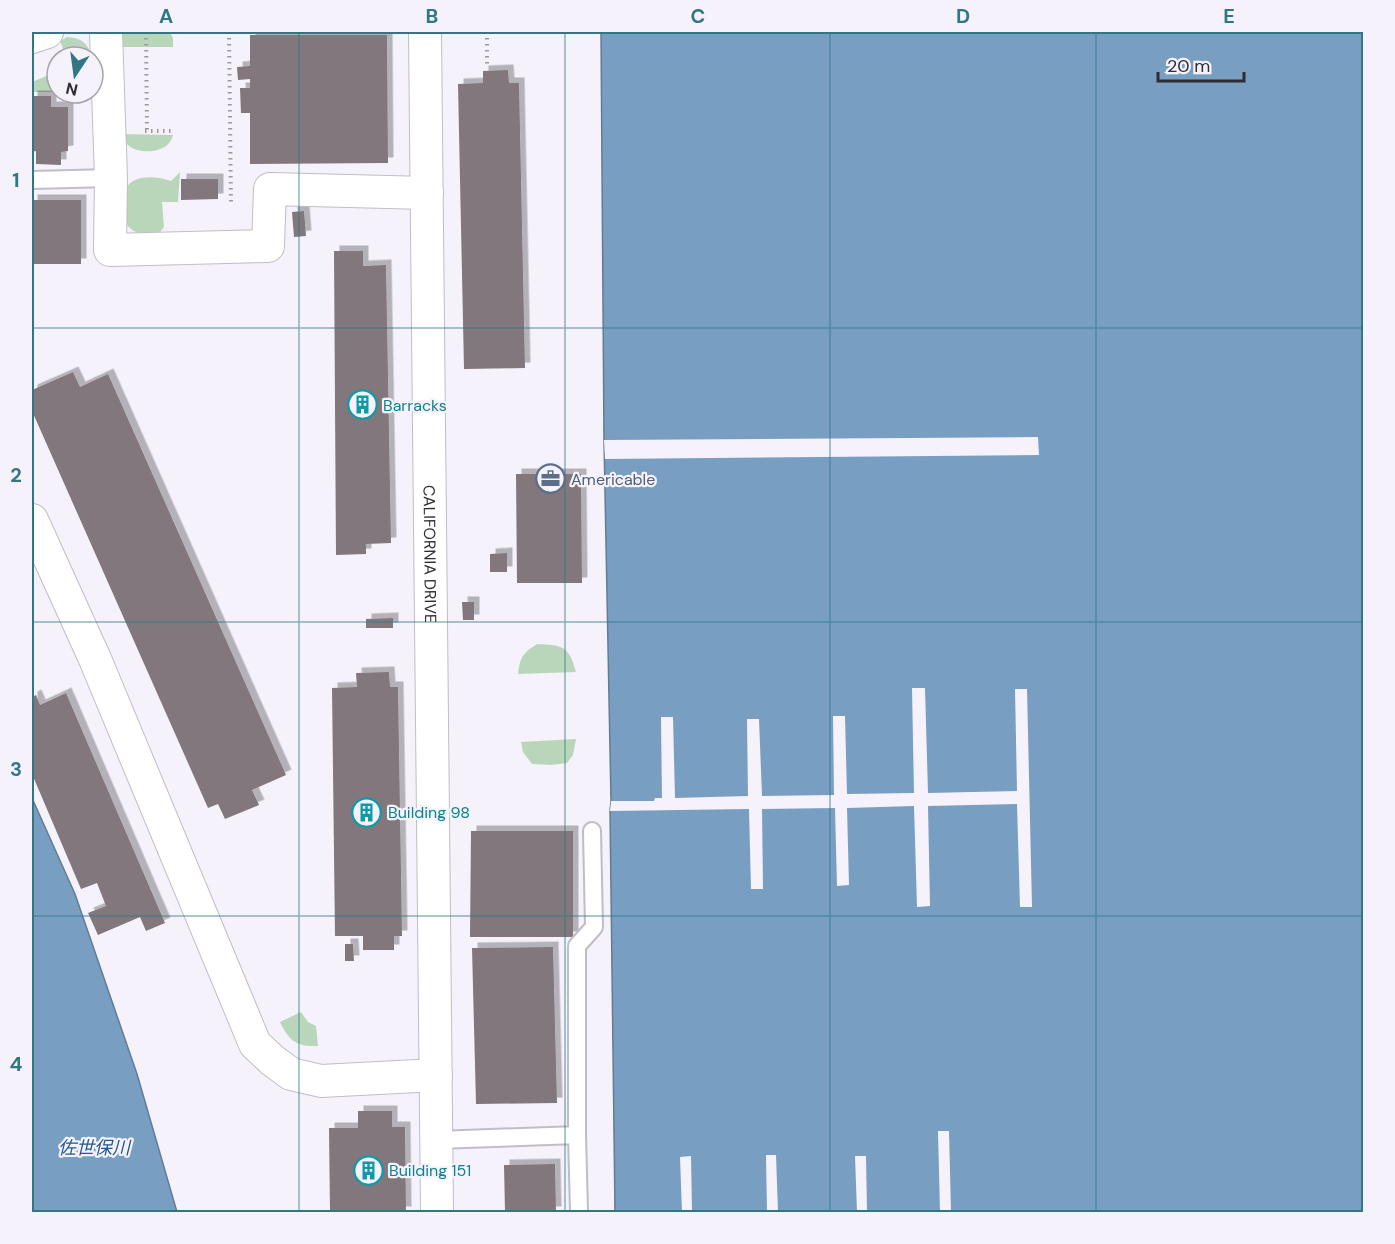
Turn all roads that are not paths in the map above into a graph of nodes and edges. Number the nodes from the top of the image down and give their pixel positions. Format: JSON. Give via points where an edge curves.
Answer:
{"nodes":[{"id":1,"x":47,"y":32,"type":"edge"},
{"id":2,"x":106,"y":32,"type":"edge"},
{"id":3,"x":425,"y":32,"type":"edge"},
{"id":4,"x":32,"y":37,"type":"edge"},
{"id":5,"x":111,"y":178,"type":"junction"},
{"id":6,"x":32,"y":180,"type":"edge"},
{"id":7,"x":427,"y":193,"type":"junction"},
{"id":8,"x":32,"y":520,"type":"edge"},
{"id":9,"x":592,"y":831,"type":"dead end"},
{"id":10,"x":436,"y":1075,"type":"junction"},
{"id":11,"x":577,"y":1135,"type":"junction"},
{"id":12,"x":436,"y":1140,"type":"junction"},
{"id":13,"x":437,"y":1212,"type":"edge"},
{"id":14,"x":579,"y":1212,"type":"edge"}],
"edges":[{"from":1,"to":4,"type":"street"},
{"from":2,"to":5,"type":"street"},
{"from":3,"to":7,"type":"street","name":"CALIFORNIA DRIVE"},
{"from":5,"to":6,"type":"lane"},
{"from":5,"to":7,"type":"street","via":[[110,250],[268,246],[270,189]]},
{"from":7,"to":10,"type":"street","name":"CALIFORNIA DRIVE"},
{"from":8,"to":10,"type":"street","via":[[255,1044],[291,1074],[321,1081]]},
{"from":9,"to":11,"type":"lane","via":[[594,927],[577,946]]},
{"from":10,"to":12,"type":"street","name":"CALIFORNIA DRIVE"},
{"from":11,"to":12,"type":"lane"},
{"from":11,"to":14,"type":"lane"},
{"from":12,"to":13,"type":"street","name":"CALIFORNIA DRIVE"}]}
